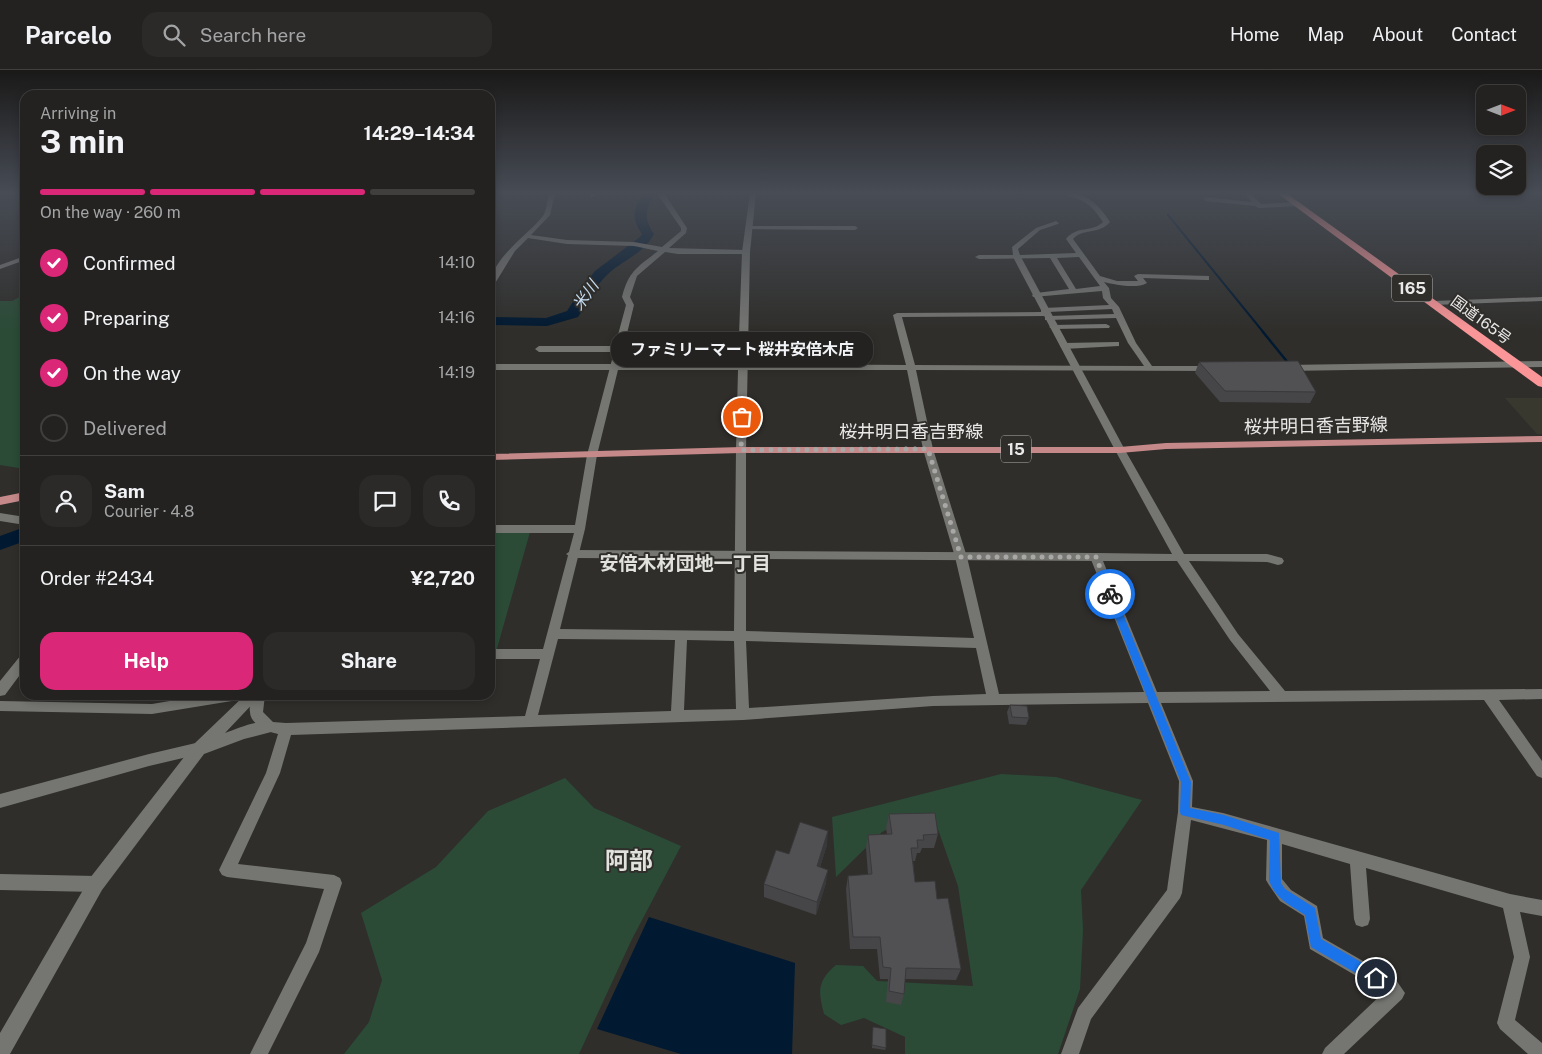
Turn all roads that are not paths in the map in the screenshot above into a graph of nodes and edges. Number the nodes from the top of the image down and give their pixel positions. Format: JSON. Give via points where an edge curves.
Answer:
{"nodes":[{"id":1,"x":524,"y":239,"type":"edge"},
{"id":2,"x":547,"y":239,"type":"edge"},
{"id":3,"x":677,"y":239,"type":"edge"},
{"id":4,"x":747,"y":239,"type":"edge"},
{"id":5,"x":1025,"y":239,"type":"edge"},
{"id":6,"x":1069,"y":239,"type":"edge"},
{"id":7,"x":1345,"y":239,"type":"edge"},
{"id":8,"x":664,"y":251,"type":"junction"},
{"id":9,"x":746,"y":252,"type":"junction"},
{"id":10,"x":1081,"y":255,"type":"junction"},
{"id":11,"x":1052,"y":256,"type":"junction"},
{"id":12,"x":978,"y":257,"type":"dead end"},
{"id":13,"x":1016,"y":257,"type":"junction"},
{"id":14,"x":20,"y":260,"type":"edge"},
{"id":15,"x":0,"y":267,"type":"edge"},
{"id":16,"x":495,"y":276,"type":"edge"},
{"id":17,"x":1098,"y":278,"type":"junction"},
{"id":18,"x":1206,"y":278,"type":"dead end"},
{"id":19,"x":1105,"y":288,"type":"junction"},
{"id":20,"x":1074,"y":291,"type":"junction"},
{"id":21,"x":1036,"y":295,"type":"junction"},
{"id":22,"x":1542,"y":299,"type":"edge"},
{"id":23,"x":1433,"y":303,"type":"junction"},
{"id":24,"x":1115,"y":307,"type":"junction"},
{"id":25,"x":1119,"y":316,"type":"junction"},
{"id":26,"x":1048,"y":317,"type":"junction"},
{"id":27,"x":1106,"y":326,"type":"dead end"},
{"id":28,"x":1116,"y":344,"type":"dead end"},
{"id":29,"x":1064,"y":346,"type":"junction"},
{"id":30,"x":539,"y":349,"type":"dead end"},
{"id":31,"x":620,"y":349,"type":"junction"},
{"id":32,"x":1516,"y":364,"type":"junction"},
{"id":33,"x":1542,"y":364,"type":"edge"},
{"id":34,"x":616,"y":366,"type":"junction"},
{"id":35,"x":495,"y":367,"type":"edge"},
{"id":36,"x":743,"y":367,"type":"junction"},
{"id":37,"x":911,"y":367,"type":"junction"},
{"id":38,"x":1224,"y":368,"type":"edge"},
{"id":39,"x":1273,"y":368,"type":"edge"},
{"id":40,"x":1150,"y":369,"type":"junction"},
{"id":41,"x":1077,"y":370,"type":"junction"},
{"id":42,"x":1542,"y":383,"type":"edge"},
{"id":43,"x":1542,"y":439,"type":"edge"},
{"id":44,"x":928,"y":449,"type":"junction"},
{"id":45,"x":741,"y":450,"type":"junction"},
{"id":46,"x":1120,"y":450,"type":"junction"},
{"id":47,"x":592,"y":455,"type":"junction"},
{"id":48,"x":495,"y":458,"type":"edge"},
{"id":49,"x":20,"y":497,"type":"edge"},
{"id":50,"x":0,"y":501,"type":"edge"},
{"id":51,"x":0,"y":517,"type":"edge"},
{"id":52,"x":20,"y":520,"type":"edge"},
{"id":53,"x":495,"y":529,"type":"edge"},
{"id":54,"x":580,"y":529,"type":"junction"},
{"id":55,"x":572,"y":554,"type":"junction"},
{"id":56,"x":742,"y":557,"type":"junction"},
{"id":57,"x":961,"y":557,"type":"junction"},
{"id":58,"x":1096,"y":557,"type":"junction"},
{"id":59,"x":1180,"y":557,"type":"junction"},
{"id":60,"x":1278,"y":561,"type":"dead end"},
{"id":61,"x":553,"y":634,"type":"junction"},
{"id":62,"x":681,"y":636,"type":"junction"},
{"id":63,"x":740,"y":636,"type":"junction"},
{"id":64,"x":981,"y":643,"type":"junction"},
{"id":65,"x":495,"y":654,"type":"edge"},
{"id":66,"x":546,"y":654,"type":"junction"},
{"id":67,"x":20,"y":665,"type":"edge"},
{"id":68,"x":0,"y":691,"type":"edge"},
{"id":69,"x":1542,"y":694,"type":"edge"},
{"id":70,"x":1488,"y":695,"type":"junction"},
{"id":71,"x":1151,"y":697,"type":"junction"},
{"id":72,"x":1282,"y":697,"type":"junction"},
{"id":73,"x":994,"y":699,"type":"junction"},
{"id":74,"x":209,"y":700,"type":"edge"},
{"id":75,"x":251,"y":700,"type":"edge"},
{"id":76,"x":256,"y":700,"type":"edge"},
{"id":77,"x":0,"y":706,"type":"edge"},
{"id":78,"x":743,"y":714,"type":"junction"},
{"id":79,"x":677,"y":715,"type":"junction"},
{"id":80,"x":530,"y":722,"type":"junction"},
{"id":81,"x":270,"y":727,"type":"junction"},
{"id":82,"x":286,"y":729,"type":"junction"},
{"id":83,"x":200,"y":748,"type":"junction"},
{"id":84,"x":1542,"y":772,"type":"edge"},
{"id":85,"x":0,"y":801,"type":"edge"},
{"id":86,"x":1185,"y":812,"type":"junction"},
{"id":87,"x":1275,"y":836,"type":"junction"},
{"id":88,"x":1357,"y":858,"type":"junction"},
{"id":89,"x":0,"y":882,"type":"edge"},
{"id":90,"x":96,"y":884,"type":"junction"},
{"id":91,"x":1510,"y":902,"type":"junction"},
{"id":92,"x":1542,"y":908,"type":"edge"},
{"id":93,"x":1362,"y":919,"type":"dead end"},
{"id":94,"x":0,"y":1052,"type":"edge"},
{"id":95,"x":259,"y":1054,"type":"edge"},
{"id":96,"x":1070,"y":1054,"type":"edge"},
{"id":97,"x":1331,"y":1054,"type":"edge"},
{"id":98,"x":1541,"y":1054,"type":"edge"}],
"edges":[{"from":1,"to":16,"type":"street","via":[[512,250]]},
{"from":2,"to":8,"type":"street","via":[[634,244]]},
{"from":3,"to":8,"type":"street"},
{"from":4,"to":9,"type":"street"},
{"from":5,"to":13,"type":"street","via":[[1014,248]]},
{"from":6,"to":10,"type":"street"},
{"from":7,"to":23,"type":"highway","name":"国道165号","number":"165"},
{"from":8,"to":9,"type":"street"},
{"from":8,"to":31,"type":"street","via":[[630,280],[626,297],[630,305]]},
{"from":9,"to":36,"type":"street"},
{"from":10,"to":11,"type":"street"},
{"from":10,"to":17,"type":"street"},
{"from":11,"to":13,"type":"street"},
{"from":11,"to":20,"type":"street"},
{"from":12,"to":13,"type":"street"},
{"from":13,"to":21,"type":"street"},
{"from":14,"to":15,"type":"street"},
{"from":17,"to":18,"type":"street","via":[[1117,283],[1143,283],[1138,276]]},
{"from":17,"to":19,"type":"street"},
{"from":19,"to":20,"type":"street"},
{"from":19,"to":24,"type":"street","via":[[1107,298]]},
{"from":20,"to":21,"type":"street"},
{"from":21,"to":26,"type":"street"},
{"from":22,"to":23,"type":"street"},
{"from":23,"to":32,"type":"highway","name":"国道165号","number":"165"},
{"from":24,"to":25,"type":"street"},
{"from":24,"to":26,"type":"street"},
{"from":25,"to":26,"type":"street"},
{"from":25,"to":40,"type":"street"},
{"from":26,"to":27,"type":"street"},
{"from":26,"to":29,"type":"street"},
{"from":26,"to":37,"type":"street","via":[[897,314]]},
{"from":28,"to":29,"type":"street"},
{"from":29,"to":41,"type":"street"},
{"from":30,"to":31,"type":"street"},
{"from":31,"to":34,"type":"street"},
{"from":32,"to":33,"type":"street"},
{"from":32,"to":39,"type":"street"},
{"from":32,"to":42,"type":"highway","name":"国道165号","number":"165"},
{"from":34,"to":35,"type":"street"},
{"from":34,"to":36,"type":"street"},
{"from":34,"to":47,"type":"street"},
{"from":36,"to":37,"type":"street"},
{"from":36,"to":45,"type":"street"},
{"from":37,"to":41,"type":"street"},
{"from":37,"to":44,"type":"street"},
{"from":38,"to":40,"type":"street"},
{"from":40,"to":41,"type":"street"},
{"from":41,"to":46,"type":"street"},
{"from":43,"to":46,"type":"main road","name":"桜井明日香吉野線","number":"15","via":[[1166,446]]},
{"from":44,"to":45,"type":"main road","name":"桜井明日香吉野線","number":"15"},
{"from":44,"to":46,"type":"main road","name":"桜井明日香吉野線","number":"15"},
{"from":44,"to":57,"type":"street"},
{"from":45,"to":47,"type":"main road","name":"桜井明日香吉野線","number":"15"},
{"from":45,"to":56,"type":"street"},
{"from":46,"to":59,"type":"street"},
{"from":47,"to":48,"type":"main road","name":"桜井明日香吉野線","number":"15"},
{"from":47,"to":54,"type":"street"},
{"from":49,"to":50,"type":"main road"},
{"from":51,"to":52,"type":"street"},
{"from":53,"to":54,"type":"street"},
{"from":54,"to":55,"type":"street"},
{"from":55,"to":56,"type":"street"},
{"from":55,"to":61,"type":"street"},
{"from":56,"to":57,"type":"street"},
{"from":56,"to":63,"type":"street"},
{"from":57,"to":58,"type":"street"},
{"from":57,"to":64,"type":"street"},
{"from":58,"to":59,"type":"street"},
{"from":58,"to":71,"type":"street"},
{"from":59,"to":60,"type":"street","via":[[1267,558]]},
{"from":59,"to":72,"type":"street","via":[[1234,637]]},
{"from":61,"to":62,"type":"street"},
{"from":61,"to":66,"type":"street"},
{"from":62,"to":63,"type":"street"},
{"from":62,"to":79,"type":"street"},
{"from":63,"to":64,"type":"street"},
{"from":63,"to":78,"type":"street"},
{"from":64,"to":73,"type":"street"},
{"from":65,"to":66,"type":"street"},
{"from":66,"to":80,"type":"street"},
{"from":67,"to":68,"type":"street"},
{"from":69,"to":70,"type":"street"},
{"from":70,"to":72,"type":"street"},
{"from":70,"to":84,"type":"street"},
{"from":71,"to":72,"type":"street"},
{"from":71,"to":73,"type":"street"},
{"from":71,"to":86,"type":"street","via":[[1186,782]]},
{"from":73,"to":78,"type":"street"},
{"from":74,"to":77,"type":"street","via":[[152,710]]},
{"from":75,"to":83,"type":"street"},
{"from":76,"to":81,"type":"street","via":[[256,714]]},
{"from":78,"to":79,"type":"street"},
{"from":79,"to":80,"type":"street"},
{"from":80,"to":82,"type":"street"},
{"from":81,"to":82,"type":"street"},
{"from":81,"to":83,"type":"street"},
{"from":82,"to":95,"type":"street","via":[[273,773],[227,870],[334,883],[313,946]]},
{"from":83,"to":85,"type":"street"},
{"from":83,"to":90,"type":"street"},
{"from":86,"to":87,"type":"street"},
{"from":86,"to":96,"type":"street","via":[[1174,893],[1084,1014]]},
{"from":87,"to":88,"type":"street"},
{"from":87,"to":97,"type":"street","via":[[1274,880],[1281,893],[1311,912],[1316,943],[1390,986],[1396,993]]},
{"from":88,"to":91,"type":"street"},
{"from":88,"to":93,"type":"street"},
{"from":89,"to":90,"type":"street"},
{"from":90,"to":94,"type":"street"},
{"from":91,"to":92,"type":"street"},
{"from":91,"to":98,"type":"street","via":[[1522,957],[1506,1023]]}]}
